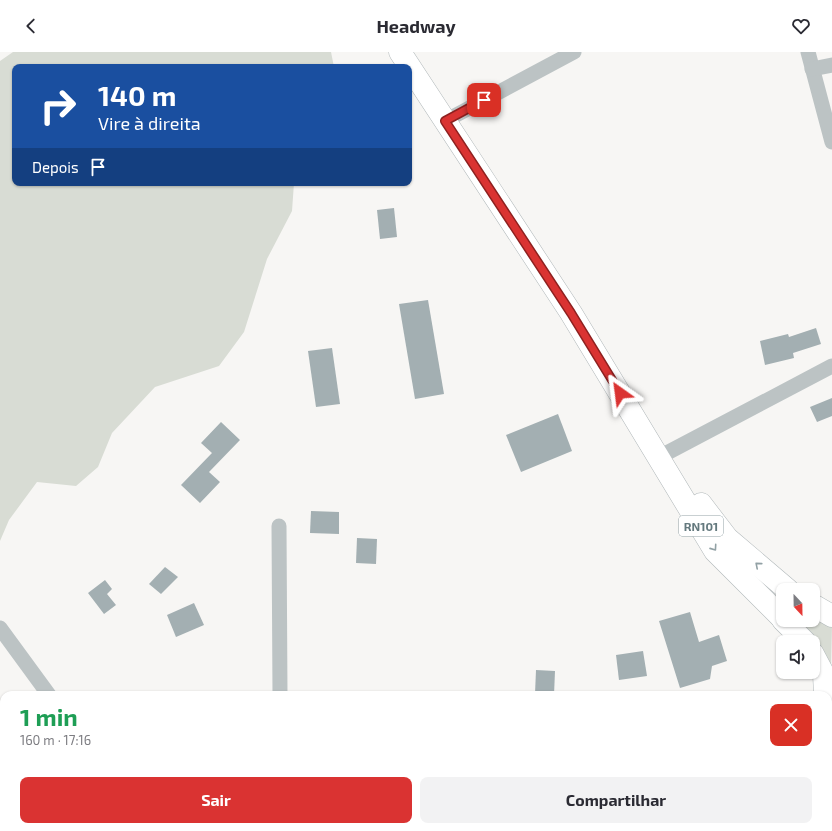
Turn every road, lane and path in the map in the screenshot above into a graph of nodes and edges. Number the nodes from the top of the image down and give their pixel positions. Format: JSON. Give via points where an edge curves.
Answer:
{"nodes":[{"id":1,"x":400,"y":52,"type":"edge"},
{"id":2,"x":574,"y":52,"type":"edge"},
{"id":3,"x":808,"y":52,"type":"edge"},
{"id":4,"x":408,"y":64,"type":"edge"},
{"id":5,"x":832,"y":65,"type":"edge"},
{"id":6,"x":812,"y":69,"type":"junction"},
{"id":7,"x":412,"y":70,"type":"edge"},
{"id":8,"x":445,"y":121,"type":"junction"},
{"id":9,"x":832,"y":142,"type":"edge"},
{"id":10,"x":832,"y":366,"type":"edge"},
{"id":11,"x":636,"y":419,"type":"junction"},
{"id":12,"x":663,"y":455,"type":"junction"},
{"id":13,"x":279,"y":526,"type":"dead end"},
{"id":14,"x":780,"y":583,"type":"edge"},
{"id":15,"x":820,"y":609,"type":"edge"},
{"id":16,"x":776,"y":613,"type":"edge"},
{"id":17,"x":832,"y":616,"type":"edge"},
{"id":18,"x":790,"y":627,"type":"edge"},
{"id":19,"x":0,"y":628,"type":"edge"},
{"id":20,"x":798,"y":635,"type":"edge"},
{"id":21,"x":820,"y":667,"type":"edge"},
{"id":22,"x":46,"y":691,"type":"edge"},
{"id":23,"x":280,"y":691,"type":"edge"},
{"id":24,"x":826,"y":691,"type":"edge"}],
"edges":[{"from":1,"to":4,"type":"main road","number":"RN101"},
{"from":2,"to":8,"type":"street"},
{"from":3,"to":6,"type":"street"},
{"from":5,"to":6,"type":"street"},
{"from":6,"to":9,"type":"street"},
{"from":7,"to":8,"type":"main road","number":"RN101"},
{"from":8,"to":11,"type":"main road","number":"RN101","via":[[571,313]]},
{"from":10,"to":12,"type":"street"},
{"from":11,"to":12,"type":"main road","number":"RN101"},
{"from":11,"to":16,"type":"main road","number":"RN101","one_way":true,"via":[[715,551]]},
{"from":14,"to":12,"type":"main road","number":"RN101","one_way":true,"via":[[727,538]]},
{"from":13,"to":23,"type":"street"},
{"from":15,"to":17,"type":"main road"},
{"from":18,"to":20,"type":"main road","number":"RN101"},
{"from":19,"to":22,"type":"street"},
{"from":21,"to":24,"type":"main road","via":[[824,675]]}]}
